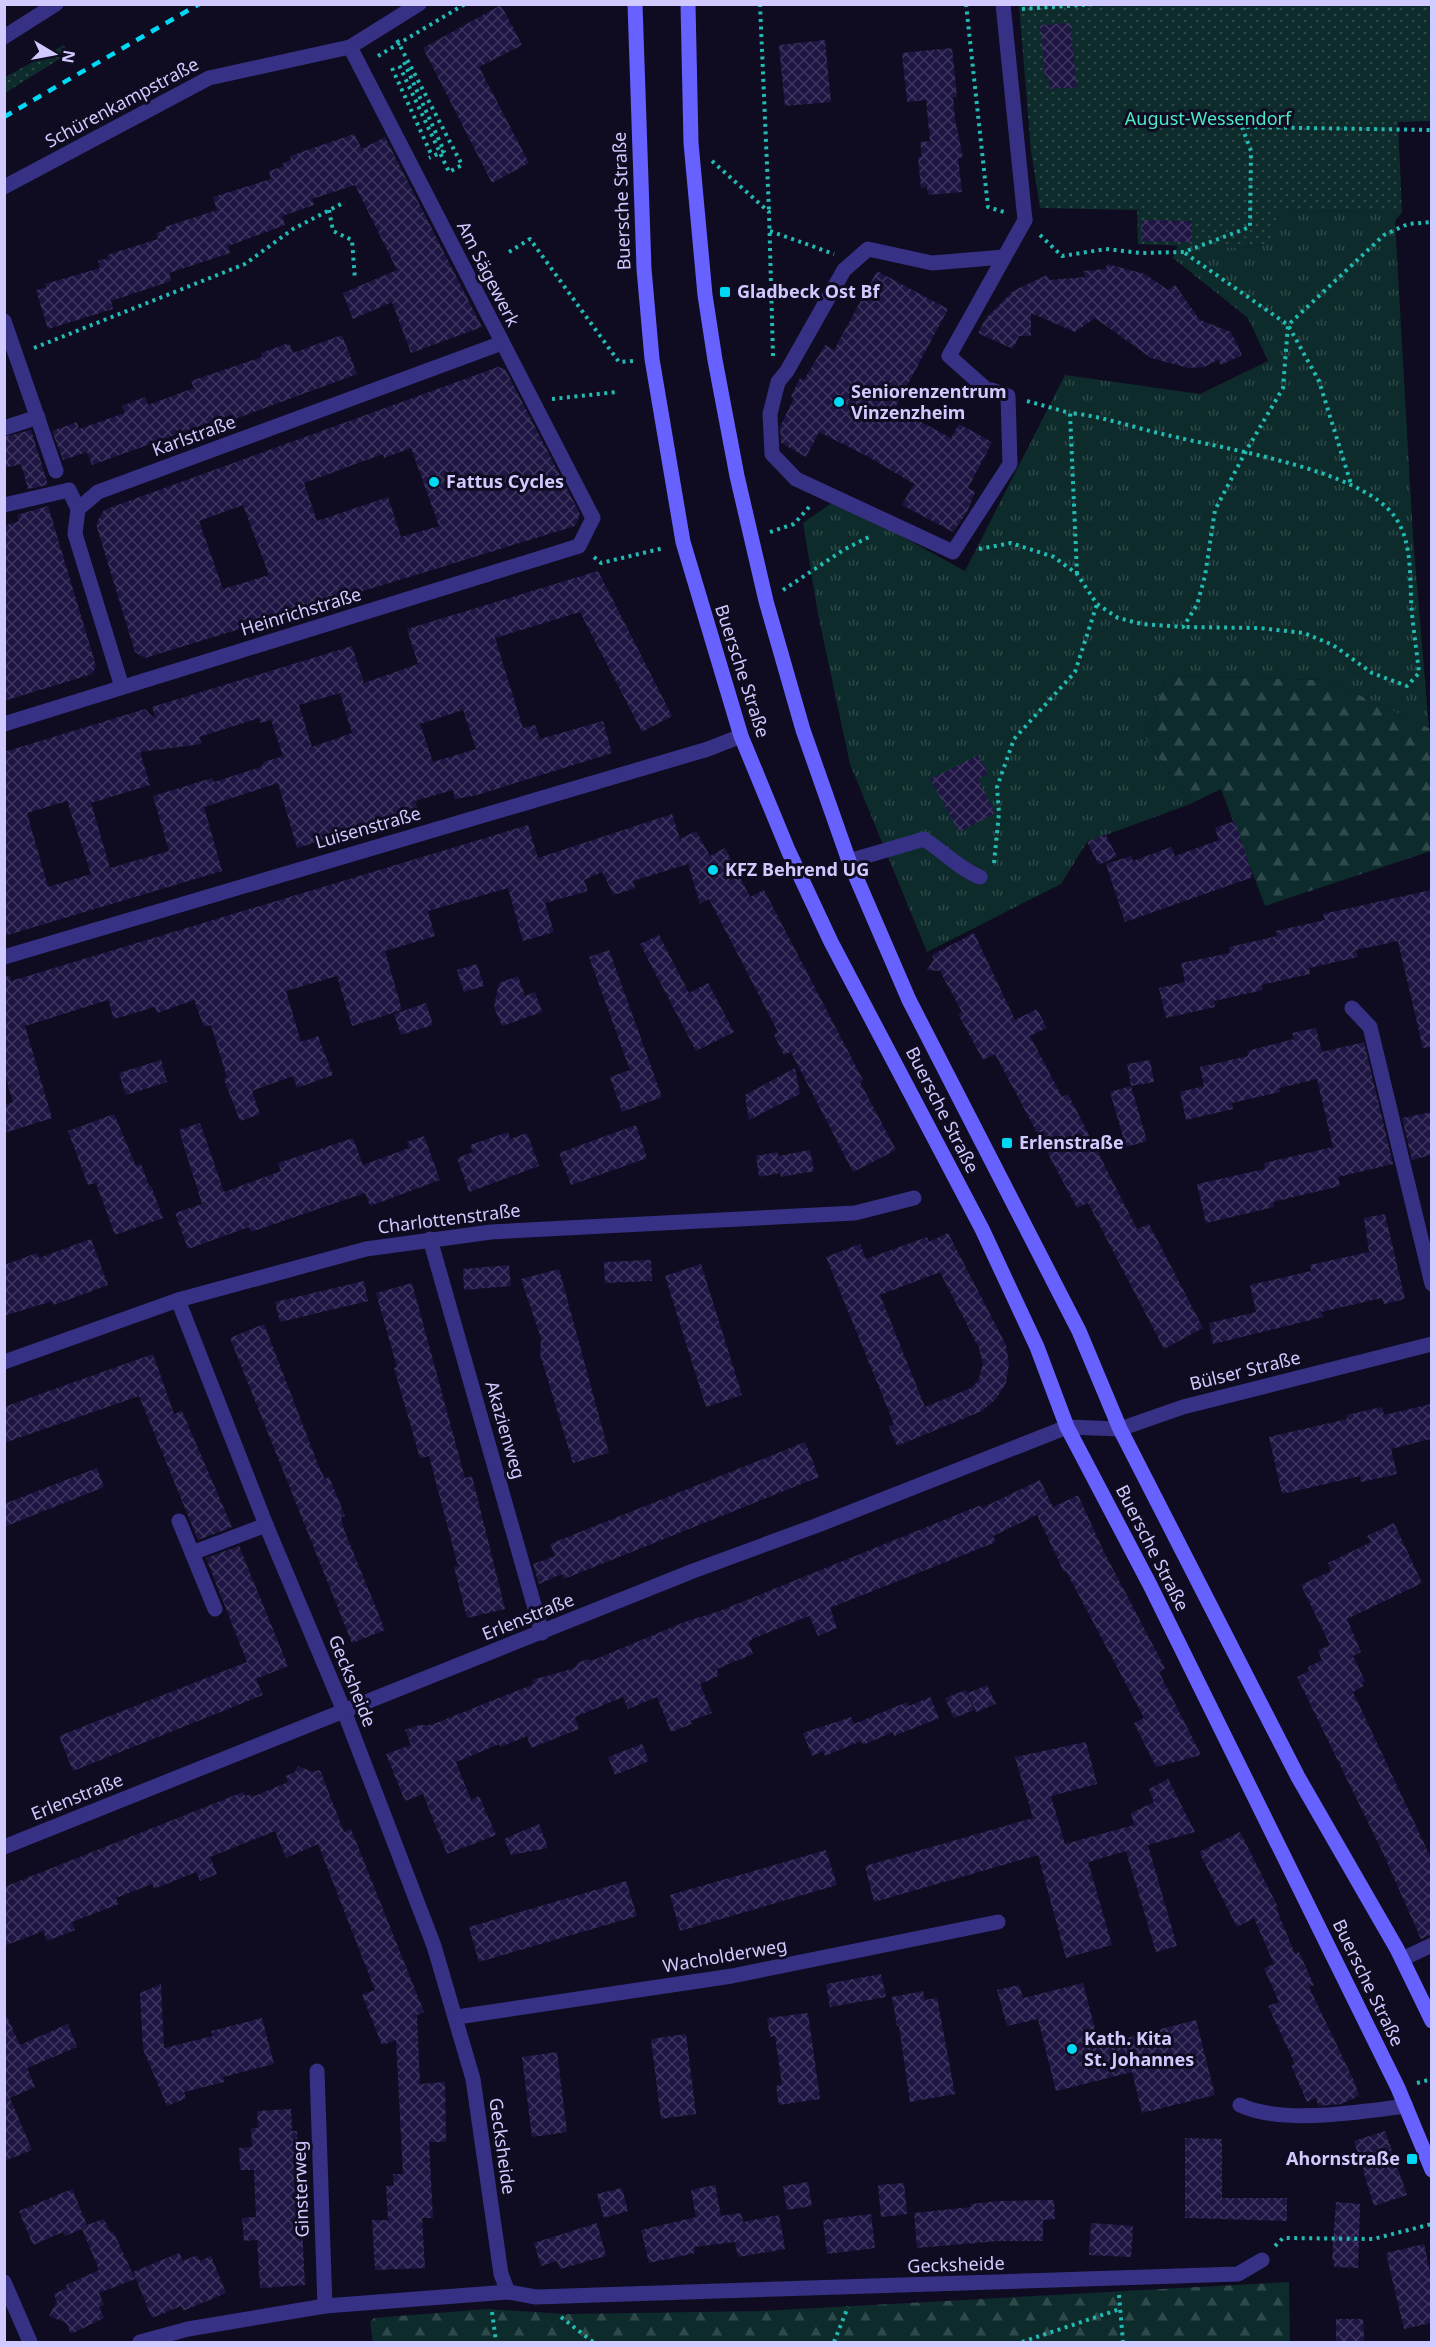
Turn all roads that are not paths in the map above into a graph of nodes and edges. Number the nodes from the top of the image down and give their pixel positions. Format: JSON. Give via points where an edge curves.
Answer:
{"nodes":[{"id":1,"x":56,"y":4,"type":"edge"},
{"id":2,"x":419,"y":4,"type":"edge"},
{"id":3,"x":635,"y":4,"type":"edge"},
{"id":4,"x":688,"y":4,"type":"edge"},
{"id":5,"x":1003,"y":7,"type":"edge"},
{"id":6,"x":4,"y":37,"type":"edge"},
{"id":7,"x":350,"y":47,"type":"junction"},
{"id":8,"x":4,"y":187,"type":"edge"},
{"id":9,"x":1004,"y":257,"type":"junction"},
{"id":10,"x":4,"y":321,"type":"edge"},
{"id":11,"x":502,"y":343,"type":"junction"},
{"id":12,"x":38,"y":417,"type":"junction"},
{"id":13,"x":4,"y":428,"type":"edge"},
{"id":14,"x":56,"y":471,"type":"dead end"},
{"id":15,"x":4,"y":505,"type":"edge"},
{"id":16,"x":78,"y":509,"type":"junction"},
{"id":17,"x":579,"y":546,"type":"joint"},
{"id":18,"x":122,"y":687,"type":"junction"},
{"id":19,"x":4,"y":724,"type":"edge"},
{"id":20,"x":741,"y":736,"type":"junction"},
{"id":21,"x":849,"y":861,"type":"junction"},
{"id":22,"x":980,"y":877,"type":"road end"},
{"id":23,"x":4,"y":957,"type":"edge"},
{"id":24,"x":1352,"y":1008,"type":"dead end"},
{"id":25,"x":914,"y":1198,"type":"dead end"},
{"id":26,"x":430,"y":1239,"type":"junction"},
{"id":27,"x":1431,"y":1284,"type":"edge"},
{"id":28,"x":178,"y":1300,"type":"junction"},
{"id":29,"x":1431,"y":1344,"type":"edge"},
{"id":30,"x":4,"y":1362,"type":"edge"},
{"id":31,"x":1067,"y":1427,"type":"junction"},
{"id":32,"x":1120,"y":1429,"type":"junction"},
{"id":33,"x":179,"y":1521,"type":"dead end"},
{"id":34,"x":266,"y":1525,"type":"junction"},
{"id":35,"x":192,"y":1553,"type":"junction"},
{"id":36,"x":215,"y":1609,"type":"dead end"},
{"id":37,"x":542,"y":1633,"type":"junction"},
{"id":38,"x":344,"y":1711,"type":"junction"},
{"id":39,"x":4,"y":1847,"type":"edge"},
{"id":40,"x":999,"y":1922,"type":"dead end"},
{"id":41,"x":1431,"y":1945,"type":"edge"},
{"id":42,"x":1402,"y":1959,"type":"junction"},
{"id":43,"x":457,"y":2017,"type":"junction"},
{"id":44,"x":1431,"y":2021,"type":"edge"},
{"id":45,"x":317,"y":2071,"type":"dead end"},
{"id":46,"x":1240,"y":2105,"type":"dead end"},
{"id":47,"x":1406,"y":2106,"type":"junction"},
{"id":48,"x":1431,"y":2170,"type":"edge"},
{"id":49,"x":1262,"y":2260,"type":"road end"},
{"id":50,"x":4,"y":2282,"type":"edge"},
{"id":51,"x":508,"y":2292,"type":"junction"},
{"id":52,"x":325,"y":2306,"type":"junction"},
{"id":53,"x":30,"y":2343,"type":"edge"},
{"id":54,"x":140,"y":2343,"type":"edge"}],
"edges":[{"from":1,"to":6,"type":"street"},
{"from":2,"to":7,"type":"street","name":"Schürenkampstraße"},
{"from":3,"to":20,"type":"main road","name":"Buersche Straße","via":[[644,269],[652,359],[683,543]]},
{"from":4,"to":21,"type":"main road","name":"Buersche Straße","via":[[691,143],[715,360],[766,601],[803,730]]},
{"from":5,"to":9,"type":"street","via":[[1025,220]]},
{"from":7,"to":8,"type":"street","name":"Schürenkampstraße","via":[[209,78]]},
{"from":7,"to":11,"type":"street","name":"Am Sägewerk"},
{"from":9,"to":9,"type":"street","via":[[949,356],[978,384],[1008,396],[1010,464],[953,552],[796,480],[772,454],[770,414],[778,382],[844,270],[868,249],[932,263]]},
{"from":10,"to":12,"type":"street"},
{"from":11,"to":16,"type":"street","name":"Karlstraße","via":[[98,492]]},
{"from":11,"to":17,"type":"street","name":"Am Sägewerk","via":[[593,518]]},
{"from":12,"to":13,"type":"street"},
{"from":12,"to":14,"type":"street"},
{"from":15,"to":16,"type":"street","via":[[69,490]]},
{"from":16,"to":18,"type":"street","via":[[75,534]]},
{"from":17,"to":18,"type":"street","name":"Heinrichstraße"},
{"from":18,"to":19,"type":"street","name":"Heinrichstraße"},
{"from":20,"to":23,"type":"street","name":"Luisenstraße"},
{"from":20,"to":31,"type":"main road","name":"Buersche Straße","via":[[836,952],[982,1229],[1037,1347]]},
{"from":21,"to":22,"type":"street","via":[[924,839],[965,871]]},
{"from":21,"to":32,"type":"main road","name":"Buersche Straße","via":[[909,1000],[1079,1330]]},
{"from":24,"to":27,"type":"street","via":[[1370,1027]]},
{"from":25,"to":26,"type":"street","name":"Charlottenstraße","via":[[855,1213],[554,1227]]},
{"from":26,"to":28,"type":"street","name":"Charlottenstraße","via":[[304,1264]]},
{"from":26,"to":37,"type":"street","name":"Akazienweg"},
{"from":28,"to":30,"type":"street","name":"Charlottenstraße"},
{"from":28,"to":34,"type":"street","name":"Gecksheide"},
{"from":29,"to":32,"type":"street","name":"Bülser Straße","via":[[1183,1407]]},
{"from":31,"to":32,"type":"street","name":"Bülser Straße"},
{"from":31,"to":37,"type":"street","name":"Erlenstraße"},
{"from":31,"to":47,"type":"main road","name":"Buersche Straße","via":[[1161,1606]]},
{"from":32,"to":42,"type":"main road","name":"Buersche Straße","via":[[1298,1777]]},
{"from":33,"to":35,"type":"street"},
{"from":34,"to":35,"type":"street"},
{"from":34,"to":38,"type":"street","name":"Gecksheide"},
{"from":35,"to":36,"type":"street"},
{"from":37,"to":38,"type":"street","name":"Erlenstraße"},
{"from":38,"to":39,"type":"street","name":"Erlenstraße"},
{"from":38,"to":43,"type":"street","name":"Gecksheide","via":[[434,1946]]},
{"from":40,"to":43,"type":"street","name":"Wacholderweg","via":[[732,1976]]},
{"from":41,"to":42,"type":"street"},
{"from":42,"to":44,"type":"main road","name":"Buersche Straße"},
{"from":43,"to":51,"type":"street","name":"Gecksheide","via":[[473,2079],[501,2274]]},
{"from":45,"to":52,"type":"street","name":"Ginsterweg"},
{"from":46,"to":47,"type":"street","via":[[1273,2116]]},
{"from":47,"to":48,"type":"main road","name":"Buersche Straße"},
{"from":49,"to":51,"type":"street","name":"Gecksheide","via":[[1238,2274],[536,2297]]},
{"from":50,"to":53,"type":"street"},
{"from":51,"to":52,"type":"street"},
{"from":52,"to":54,"type":"street","via":[[188,2329]]}]}
